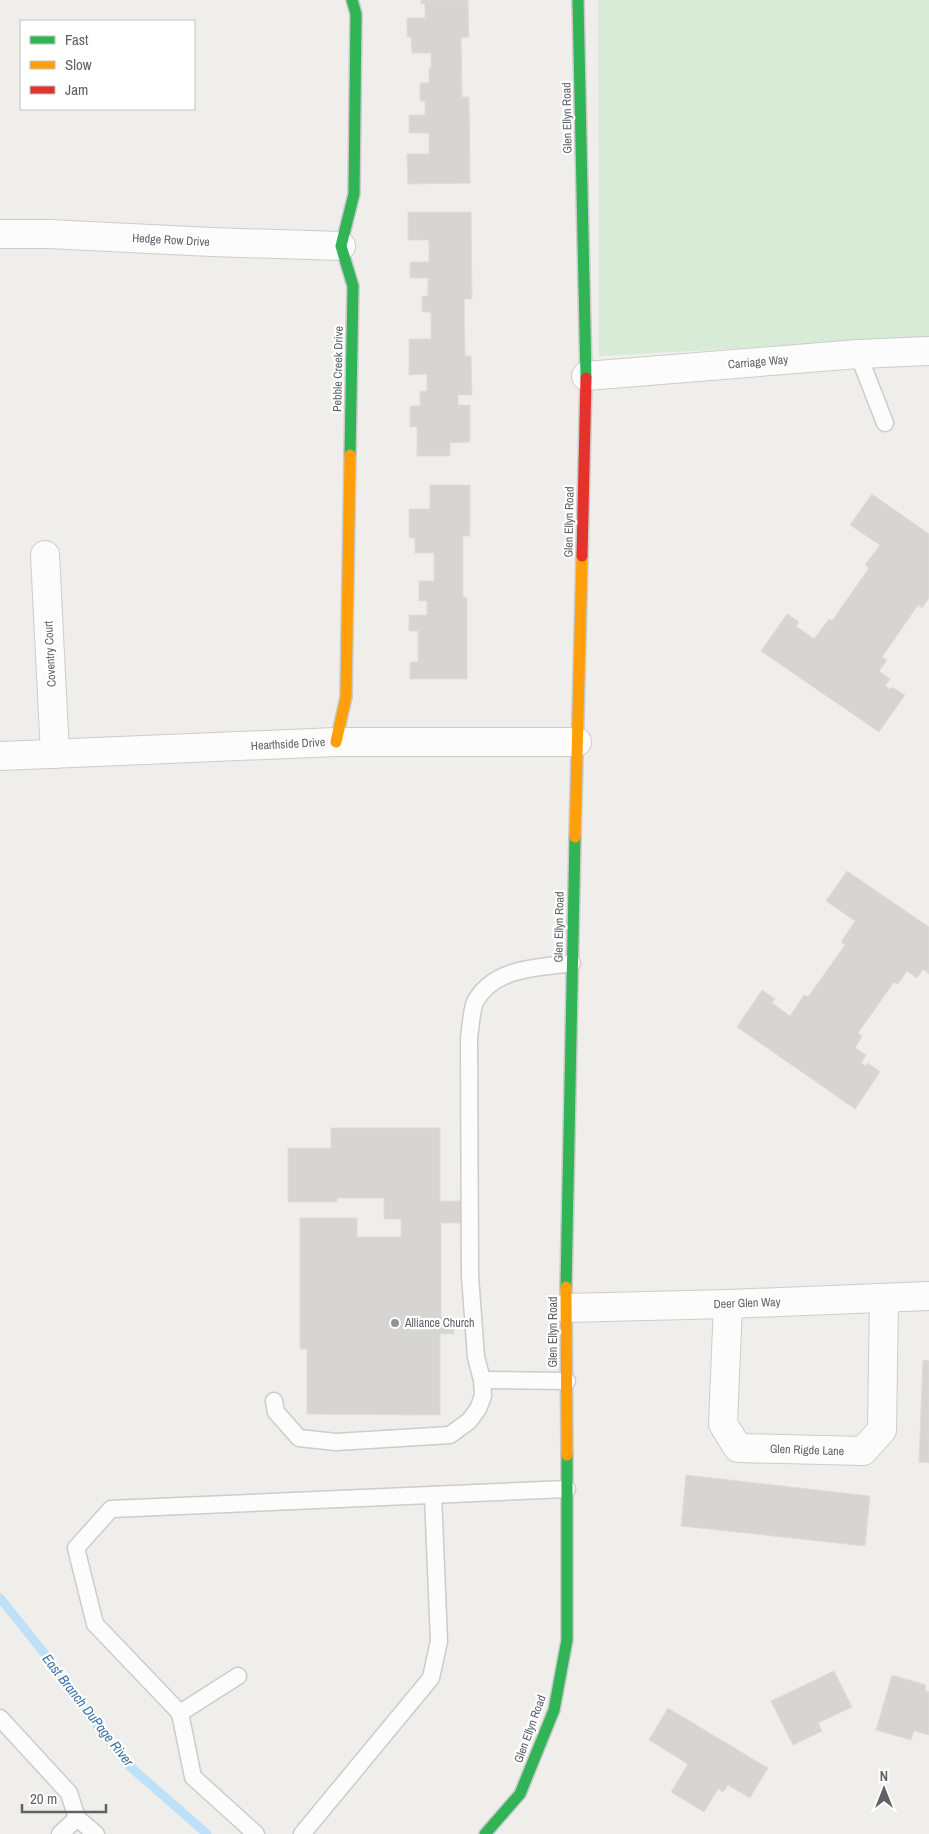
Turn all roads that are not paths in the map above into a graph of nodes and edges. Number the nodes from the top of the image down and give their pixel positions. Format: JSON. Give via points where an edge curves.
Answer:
{"nodes":[{"id":1,"x":352,"y":0,"type":"edge"},
{"id":2,"x":578,"y":0,"type":"edge"},
{"id":3,"x":0,"y":234,"type":"edge"},
{"id":4,"x":342,"y":246,"type":"junction"},
{"id":5,"x":929,"y":351,"type":"edge"},
{"id":6,"x":858,"y":354,"type":"junction"},
{"id":7,"x":586,"y":376,"type":"junction"},
{"id":8,"x":885,"y":423,"type":"dead end"},
{"id":9,"x":45,"y":555,"type":"dead end"},
{"id":10,"x":336,"y":742,"type":"junction"},
{"id":11,"x":577,"y":742,"type":"junction"},
{"id":12,"x":55,"y":754,"type":"junction"},
{"id":13,"x":0,"y":756,"type":"edge"},
{"id":14,"x":572,"y":963,"type":"junction"},
{"id":15,"x":929,"y":1296,"type":"edge"},
{"id":16,"x":884,"y":1298,"type":"junction"},
{"id":17,"x":728,"y":1304,"type":"junction"},
{"id":18,"x":566,"y":1308,"type":"junction"},
{"id":19,"x":482,"y":1380,"type":"junction"},
{"id":20,"x":566,"y":1381,"type":"junction"},
{"id":21,"x":274,"y":1400,"type":"dead end"},
{"id":22,"x":567,"y":1489,"type":"junction"},
{"id":23,"x":433,"y":1495,"type":"junction"},
{"id":24,"x":238,"y":1676,"type":"dead end"},
{"id":25,"x":180,"y":1713,"type":"junction"},
{"id":26,"x":0,"y":1718,"type":"edge"},
{"id":27,"x":77,"y":1818,"type":"junction"},
{"id":28,"x":60,"y":1834,"type":"edge"},
{"id":29,"x":96,"y":1834,"type":"edge"},
{"id":30,"x":256,"y":1834,"type":"edge"},
{"id":31,"x":302,"y":1834,"type":"edge"},
{"id":32,"x":485,"y":1834,"type":"edge"}],
"edges":[{"from":1,"to":4,"type":"street","name":"Pebble Creek Drive","via":[[356,14],[354,194]]},
{"from":2,"to":7,"type":"street","name":"Glen Ellyn Road"},
{"from":3,"to":4,"type":"street","name":"Hedge Row Drive"},
{"from":4,"to":10,"type":"street","name":"Pebble Creek Drive","via":[[353,286],[346,697]]},
{"from":5,"to":6,"type":"street","name":"Carriage Way"},
{"from":6,"to":7,"type":"street","name":"Carriage Way"},
{"from":6,"to":8,"type":"lane"},
{"from":7,"to":11,"type":"street","name":"Glen Ellyn Road"},
{"from":9,"to":12,"type":"street","name":"Coventry Court"},
{"from":10,"to":11,"type":"street","name":"Hearthside Drive"},
{"from":10,"to":12,"type":"street","name":"Hearthside Drive"},
{"from":11,"to":14,"type":"street","name":"Glen Ellyn Road"},
{"from":12,"to":13,"type":"street","name":"Hearthside Drive"},
{"from":14,"to":18,"type":"street","name":"Glen Ellyn Road"},
{"from":14,"to":19,"type":"lane","via":[[510,972],[489,984],[475,1004],[469,1037],[470,1276],[476,1357]]},
{"from":15,"to":16,"type":"street","name":"Deer Glen Way"},
{"from":16,"to":17,"type":"street","name":"Deer Glen Way"},
{"from":16,"to":17,"type":"street","name":"Glen Rigde Lane","via":[[882,1430],[863,1451],[738,1448],[723,1424]]},
{"from":17,"to":18,"type":"street","name":"Deer Glen Way"},
{"from":18,"to":20,"type":"street","name":"Glen Ellyn Road"},
{"from":19,"to":20,"type":"lane"},
{"from":19,"to":21,"type":"lane","via":[[483,1396],[478,1409],[450,1436],[336,1442],[299,1438],[276,1412]]},
{"from":20,"to":22,"type":"street","name":"Glen Ellyn Road"},
{"from":22,"to":23,"type":"lane"},
{"from":22,"to":32,"type":"street","name":"Glen Ellyn Road","via":[[568,1620],[554,1710],[520,1794]]},
{"from":23,"to":25,"type":"lane","via":[[111,1509],[76,1548],[95,1624]]},
{"from":23,"to":31,"type":"lane","via":[[439,1642],[431,1678]]},
{"from":24,"to":25,"type":"lane"},
{"from":25,"to":30,"type":"lane","via":[[192,1777]]},
{"from":26,"to":27,"type":"lane","via":[[69,1793]]},
{"from":27,"to":28,"type":"lane"},
{"from":27,"to":29,"type":"lane"}]}
